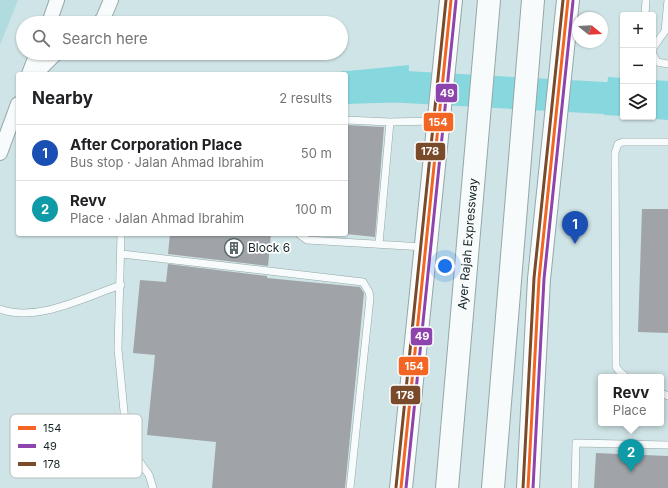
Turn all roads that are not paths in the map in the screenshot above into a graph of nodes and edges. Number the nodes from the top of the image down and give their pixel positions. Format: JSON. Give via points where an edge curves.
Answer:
{"nodes":[{"id":1,"x":57,"y":0,"type":"edge"},
{"id":2,"x":111,"y":0,"type":"edge"},
{"id":3,"x":451,"y":0,"type":"edge"},
{"id":4,"x":489,"y":0,"type":"edge"},
{"id":5,"x":533,"y":0,"type":"edge"},
{"id":6,"x":568,"y":0,"type":"edge"},
{"id":7,"x":646,"y":0,"type":"edge"},
{"id":8,"x":668,"y":0,"type":"edge"},
{"id":9,"x":645,"y":12,"type":"edge"},
{"id":10,"x":51,"y":16,"type":"edge"},
{"id":11,"x":105,"y":16,"type":"edge"},
{"id":12,"x":656,"y":44,"type":"edge"},
{"id":13,"x":34,"y":60,"type":"edge"},
{"id":14,"x":49,"y":60,"type":"edge"},
{"id":15,"x":656,"y":60,"type":"edge"},
{"id":16,"x":668,"y":64,"type":"edge"},
{"id":17,"x":30,"y":72,"type":"edge"},
{"id":18,"x":37,"y":72,"type":"edge"},
{"id":19,"x":16,"y":109,"type":"edge"},
{"id":20,"x":438,"y":115,"type":"junction"},
{"id":21,"x":348,"y":120,"type":"edge"},
{"id":22,"x":390,"y":122,"type":"junction"},
{"id":23,"x":668,"y":142,"type":"edge"},
{"id":24,"x":0,"y":153,"type":"edge"},
{"id":25,"x":121,"y":236,"type":"edge"},
{"id":26,"x":301,"y":236,"type":"edge"},
{"id":27,"x":379,"y":244,"type":"junction"},
{"id":28,"x":424,"y":246,"type":"junction"},
{"id":29,"x":122,"y":254,"type":"junction"},
{"id":30,"x":121,"y":285,"type":"junction"},
{"id":31,"x":0,"y":309,"type":"edge"},
{"id":32,"x":622,"y":374,"type":"edge"},
{"id":33,"x":124,"y":414,"type":"edge"},
{"id":34,"x":668,"y":445,"type":"edge"},
{"id":35,"x":142,"y":466,"type":"edge"},
{"id":36,"x":153,"y":488,"type":"edge"},
{"id":37,"x":350,"y":488,"type":"edge"},
{"id":38,"x":401,"y":488,"type":"edge"},
{"id":39,"x":447,"y":488,"type":"edge"},
{"id":40,"x":493,"y":488,"type":"edge"},
{"id":41,"x":528,"y":488,"type":"edge"},
{"id":42,"x":575,"y":488,"type":"edge"}],
"edges":[{"from":1,"to":10,"type":"street"},
{"from":2,"to":11,"type":"street"},
{"from":3,"to":20,"type":"main road"},
{"from":4,"to":39,"type":"main road","name":"Ayer Rajah Expressway"},
{"from":5,"to":40,"type":"main road"},
{"from":6,"to":41,"type":"main road","via":[[539,279]]},
{"from":7,"to":9,"type":"lane"},
{"from":8,"to":12,"type":"lane","via":[[665,31]]},
{"from":13,"to":17,"type":"street"},
{"from":14,"to":18,"type":"street"},
{"from":15,"to":16,"type":"lane"},
{"from":19,"to":24,"type":"street"},
{"from":20,"to":22,"type":"lane"},
{"from":20,"to":28,"type":"main road"},
{"from":21,"to":22,"type":"lane"},
{"from":22,"to":27,"type":"lane"},
{"from":23,"to":32,"type":"lane","via":[[627,141],[618,144],[615,153],[616,367]]},
{"from":25,"to":29,"type":"lane"},
{"from":26,"to":27,"type":"lane","via":[[306,240]]},
{"from":27,"to":28,"type":"lane"},
{"from":28,"to":38,"type":"main road"},
{"from":29,"to":30,"type":"lane"},
{"from":29,"to":37,"type":"lane","via":[[363,282],[370,298]]},
{"from":30,"to":31,"type":"lane","via":[[34,314],[10,313]]},
{"from":30,"to":33,"type":"lane","via":[[118,349]]},
{"from":34,"to":42,"type":"lane","via":[[576,442]]},
{"from":35,"to":36,"type":"lane"}]}
